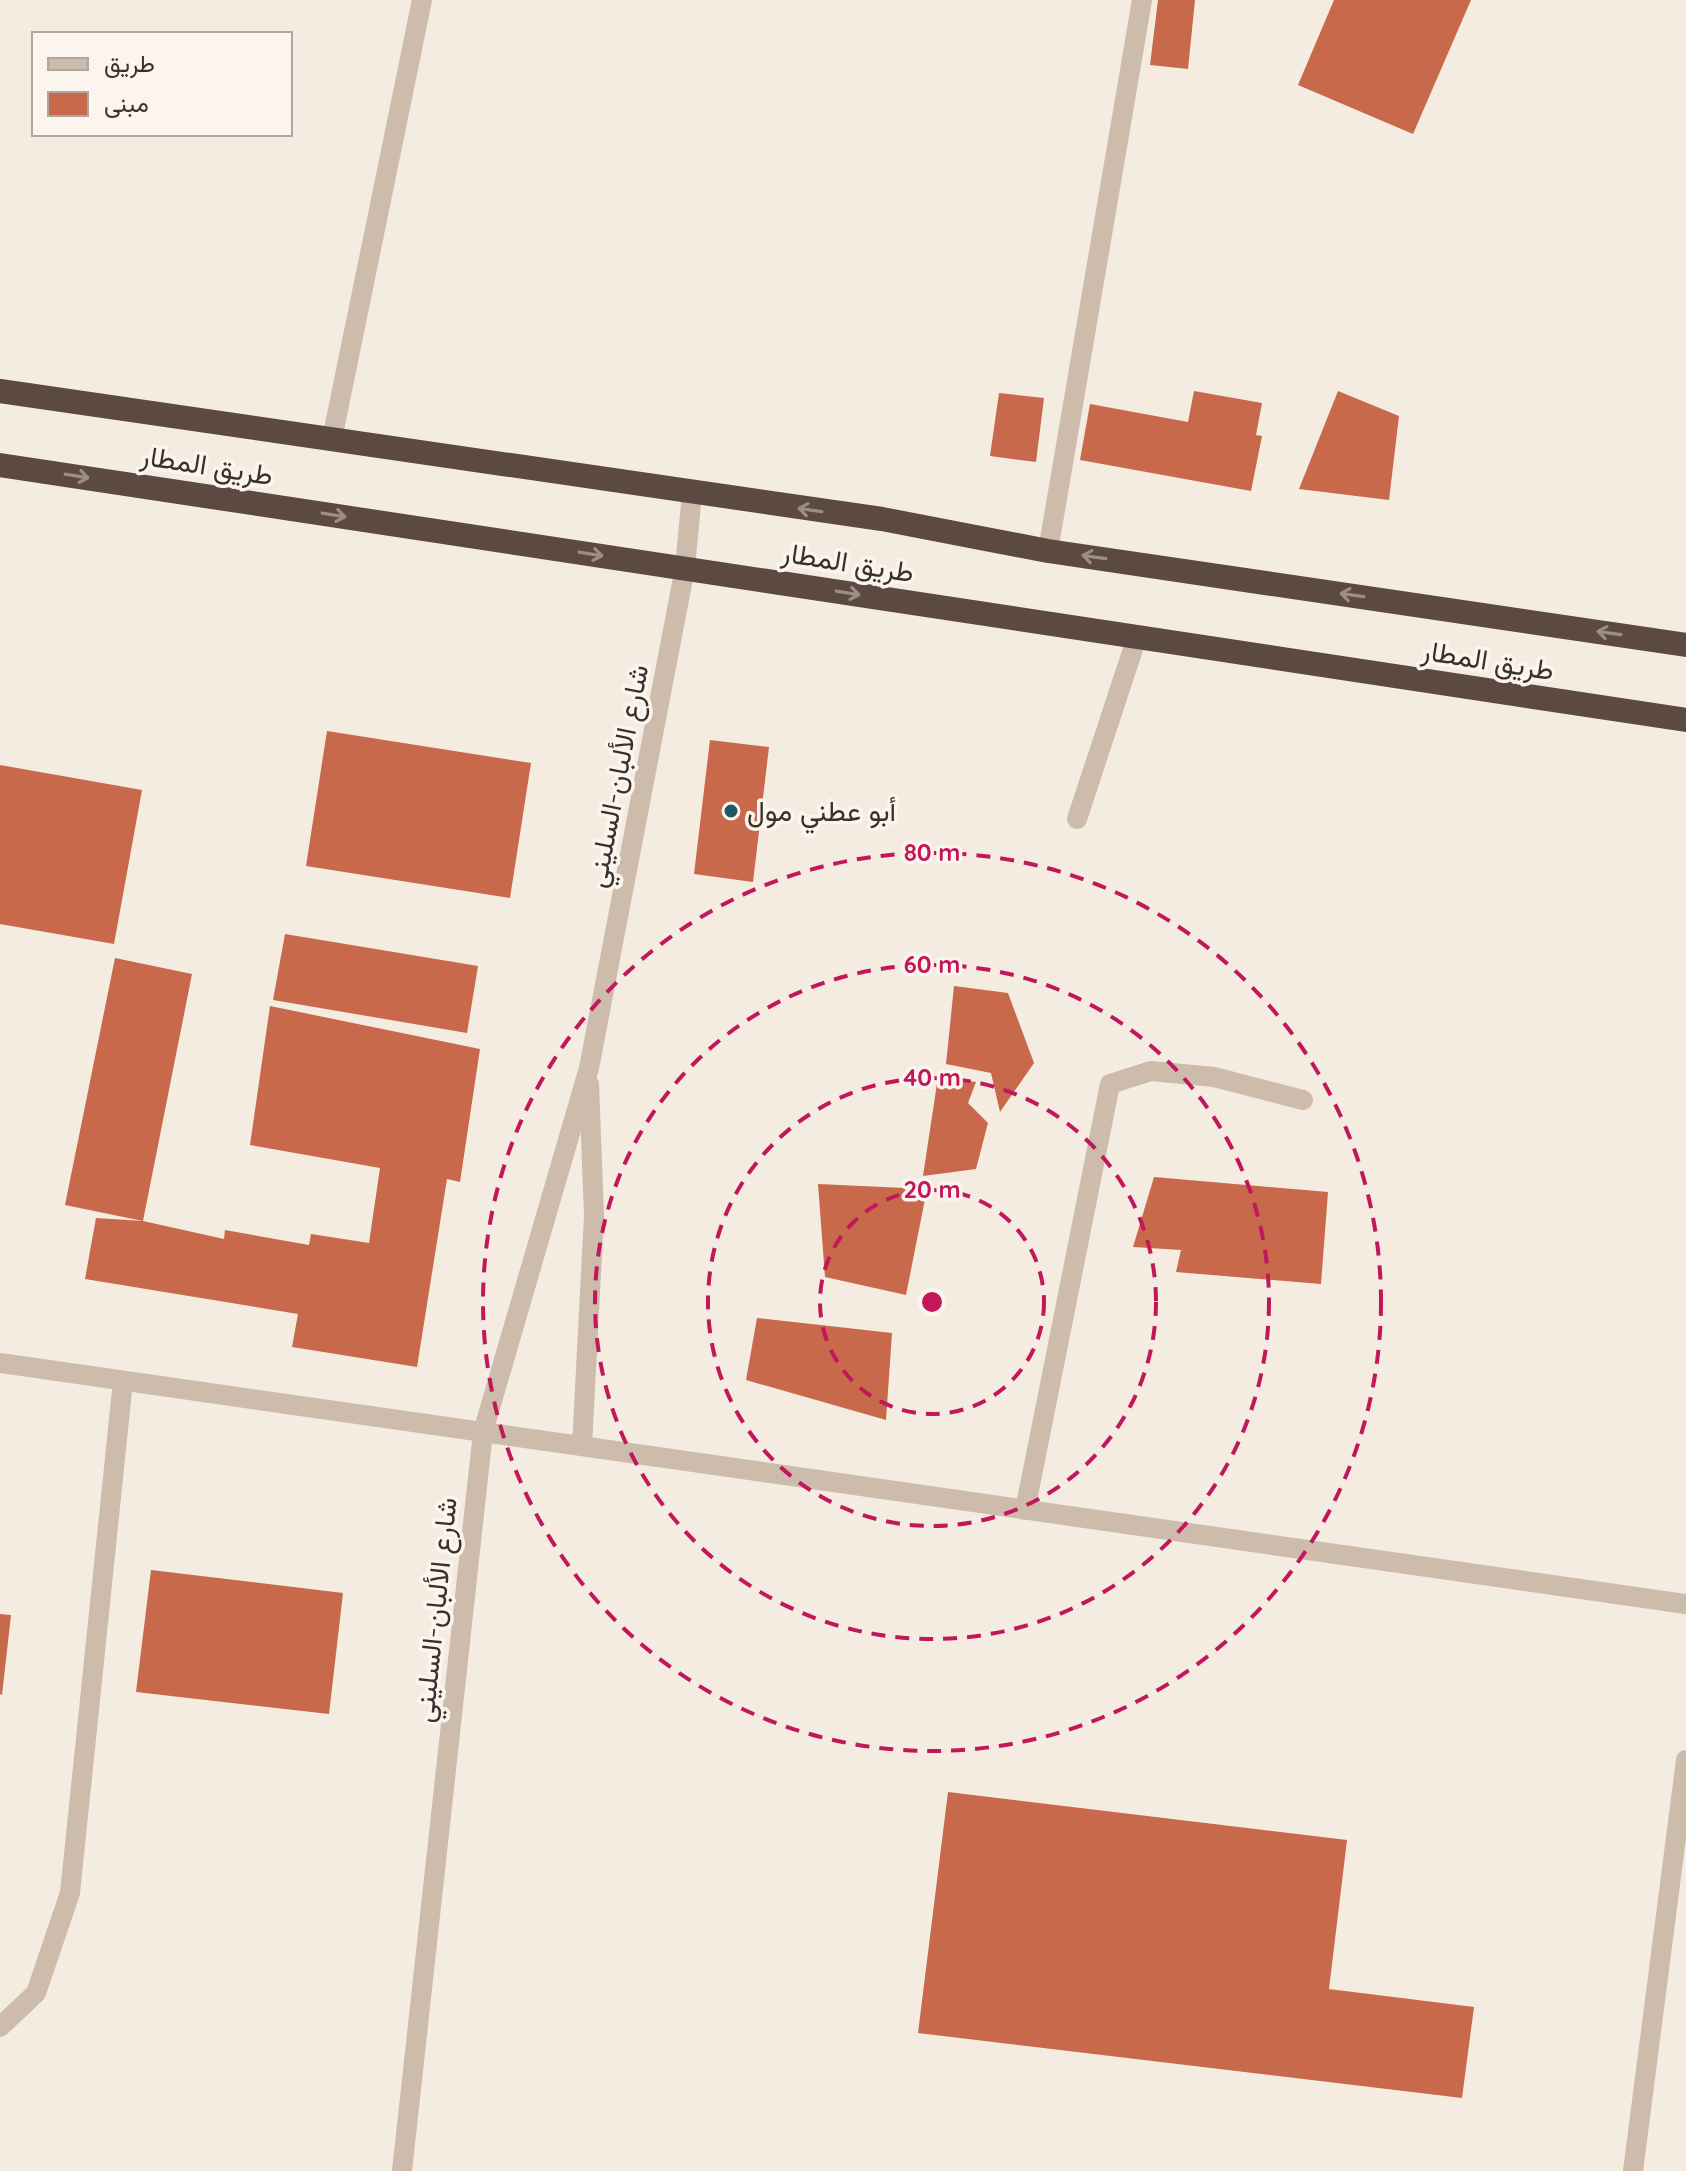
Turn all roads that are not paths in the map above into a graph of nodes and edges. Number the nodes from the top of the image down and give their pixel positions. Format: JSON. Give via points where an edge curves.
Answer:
{"nodes":[{"id":1,"x":422,"y":0,"type":"edge"},
{"id":2,"x":1142,"y":0,"type":"edge"},
{"id":3,"x":0,"y":391,"type":"edge"},
{"id":4,"x":332,"y":439,"type":"junction"},
{"id":5,"x":0,"y":465,"type":"edge"},
{"id":6,"x":692,"y":493,"type":"junction"},
{"id":7,"x":1048,"y":551,"type":"junction"},
{"id":8,"x":685,"y":568,"type":"junction"},
{"id":9,"x":1137,"y":637,"type":"junction"},
{"id":10,"x":1686,"y":645,"type":"edge"},
{"id":11,"x":1686,"y":720,"type":"edge"},
{"id":12,"x":1077,"y":819,"type":"dead end"},
{"id":13,"x":589,"y":1068,"type":"junction"},
{"id":14,"x":1303,"y":1100,"type":"dead end"},
{"id":15,"x":0,"y":1363,"type":"edge"},
{"id":16,"x":123,"y":1381,"type":"junction"},
{"id":17,"x":483,"y":1432,"type":"junction"},
{"id":18,"x":582,"y":1446,"type":"junction"},
{"id":19,"x":1025,"y":1510,"type":"junction"},
{"id":20,"x":1686,"y":1604,"type":"edge"},
{"id":21,"x":1686,"y":1760,"type":"edge"},
{"id":22,"x":0,"y":2027,"type":"edge"},
{"id":23,"x":402,"y":2171,"type":"edge"},
{"id":24,"x":1633,"y":2171,"type":"edge"}],
"edges":[{"from":1,"to":4,"type":"street"},
{"from":2,"to":7,"type":"street"},
{"from":3,"to":4,"type":"highway","name":"طريق المطار"},
{"from":4,"to":6,"type":"highway","name":"طريق المطار"},
{"from":5,"to":8,"type":"highway","name":"طريق المطار","one_way":true},
{"from":7,"to":6,"type":"highway","name":"طريق المطار","one_way":true,"via":[[882,519]]},
{"from":6,"to":8,"type":"street","name":"شارع الألبان-السليني"},
{"from":10,"to":7,"type":"highway","name":"طريق المطار","one_way":true},
{"from":8,"to":9,"type":"highway","name":"طريق المطار","one_way":true},
{"from":8,"to":13,"type":"street","name":"شارع الألبان-السليني"},
{"from":9,"to":11,"type":"highway","name":"طريق المطار"},
{"from":9,"to":12,"type":"street"},
{"from":13,"to":17,"type":"street","name":"شارع الألبان-السليني"},
{"from":13,"to":18,"type":"street","name":"شارع الألبان-السليني","via":[[594,1216]]},
{"from":14,"to":19,"type":"street","via":[[1214,1077],[1151,1071],[1110,1084]]},
{"from":15,"to":16,"type":"street"},
{"from":16,"to":17,"type":"street"},
{"from":16,"to":22,"type":"street","via":[[70,1893],[36,1993]]},
{"from":17,"to":18,"type":"street"},
{"from":17,"to":23,"type":"street","name":"شارع الألبان-السليني"},
{"from":18,"to":19,"type":"street"},
{"from":19,"to":20,"type":"street"},
{"from":21,"to":24,"type":"street"}]}
